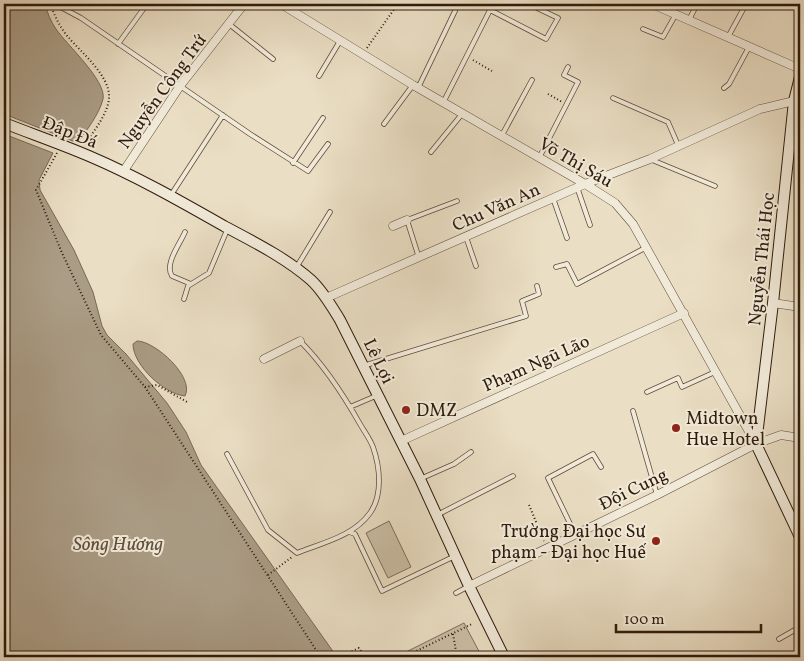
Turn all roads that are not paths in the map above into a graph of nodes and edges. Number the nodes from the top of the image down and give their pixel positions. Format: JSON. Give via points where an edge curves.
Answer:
{"nodes":[{"id":1,"x":55,"y":4,"type":"edge"},
{"id":2,"x":147,"y":4,"type":"edge"},
{"id":3,"x":242,"y":4,"type":"edge"},
{"id":4,"x":281,"y":4,"type":"edge"},
{"id":5,"x":652,"y":4,"type":"edge"},
{"id":6,"x":697,"y":4,"type":"edge"},
{"id":7,"x":746,"y":4,"type":"edge"},
{"id":8,"x":537,"y":8,"type":"dead end"},
{"id":9,"x":455,"y":11,"type":"dead end"},
{"id":10,"x":676,"y":14,"type":"junction"},
{"id":11,"x":689,"y":20,"type":"junction"},
{"id":12,"x":229,"y":24,"type":"junction"},
{"id":13,"x":643,"y":29,"type":"dead end"},
{"id":14,"x":727,"y":38,"type":"junction"},
{"id":15,"x":340,"y":41,"type":"junction"},
{"id":16,"x":118,"y":44,"type":"junction"},
{"id":17,"x":749,"y":47,"type":"junction"},
{"id":18,"x":273,"y":59,"type":"dead end"},
{"id":19,"x":568,"y":67,"type":"dead end"},
{"id":20,"x":800,"y":68,"type":"edge"},
{"id":21,"x":318,"y":76,"type":"dead end"},
{"id":22,"x":800,"y":77,"type":"edge"},
{"id":23,"x":532,"y":80,"type":"dead end"},
{"id":24,"x":180,"y":86,"type":"junction"},
{"id":25,"x":416,"y":87,"type":"junction"},
{"id":26,"x":724,"y":88,"type":"dead end"},
{"id":27,"x":613,"y":98,"type":"dead end"},
{"id":28,"x":794,"y":101,"type":"junction"},
{"id":29,"x":443,"y":103,"type":"junction"},
{"id":30,"x":462,"y":114,"type":"junction"},
{"id":31,"x":223,"y":115,"type":"junction"},
{"id":32,"x":323,"y":118,"type":"dead end"},
{"id":33,"x":4,"y":124,"type":"edge"},
{"id":34,"x":384,"y":124,"type":"dead end"},
{"id":35,"x":501,"y":137,"type":"junction"},
{"id":36,"x":328,"y":144,"type":"dead end"},
{"id":37,"x":679,"y":146,"type":"junction"},
{"id":38,"x":431,"y":152,"type":"dead end"},
{"id":39,"x":539,"y":158,"type":"junction"},
{"id":40,"x":650,"y":159,"type":"junction"},
{"id":41,"x":293,"y":162,"type":"junction"},
{"id":42,"x":123,"y":172,"type":"junction"},
{"id":43,"x":585,"y":184,"type":"junction"},
{"id":44,"x":715,"y":186,"type":"dead end"},
{"id":45,"x":577,"y":187,"type":"junction"},
{"id":46,"x":170,"y":196,"type":"junction"},
{"id":47,"x":553,"y":198,"type":"junction"},
{"id":48,"x":457,"y":201,"type":"dead end"},
{"id":49,"x":330,"y":212,"type":"dead end"},
{"id":50,"x":407,"y":220,"type":"junction"},
{"id":51,"x":590,"y":225,"type":"dead end"},
{"id":52,"x":393,"y":226,"type":"dead end"},
{"id":53,"x":228,"y":228,"type":"junction"},
{"id":54,"x":186,"y":232,"type":"dead end"},
{"id":55,"x":466,"y":237,"type":"junction"},
{"id":56,"x":567,"y":238,"type":"dead end"},
{"id":57,"x":645,"y":248,"type":"junction"},
{"id":58,"x":420,"y":258,"type":"junction"},
{"id":59,"x":476,"y":266,"type":"dead end"},
{"id":60,"x":556,"y":267,"type":"dead end"},
{"id":61,"x":296,"y":268,"type":"junction"},
{"id":62,"x":191,"y":284,"type":"junction"},
{"id":63,"x":537,"y":286,"type":"dead end"},
{"id":64,"x":326,"y":298,"type":"junction"},
{"id":65,"x":184,"y":299,"type":"dead end"},
{"id":66,"x":773,"y":303,"type":"junction"},
{"id":67,"x":800,"y":307,"type":"edge"},
{"id":68,"x":684,"y":313,"type":"junction"},
{"id":69,"x":300,"y":341,"type":"joint"},
{"id":70,"x":264,"y":359,"type":"dead end"},
{"id":71,"x":363,"y":366,"type":"junction"},
{"id":72,"x":716,"y":372,"type":"junction"},
{"id":73,"x":647,"y":392,"type":"dead end"},
{"id":74,"x":378,"y":395,"type":"junction"},
{"id":75,"x":350,"y":408,"type":"junction"},
{"id":76,"x":633,"y":411,"type":"dead end"},
{"id":77,"x":800,"y":438,"type":"edge"},
{"id":78,"x":401,"y":441,"type":"junction"},
{"id":79,"x":756,"y":444,"type":"junction"},
{"id":80,"x":472,"y":452,"type":"dead end"},
{"id":81,"x":227,"y":454,"type":"dead end"},
{"id":82,"x":602,"y":467,"type":"dead end"},
{"id":83,"x":513,"y":476,"type":"dead end"},
{"id":84,"x":420,"y":479,"type":"junction"},
{"id":85,"x":657,"y":495,"type":"junction"},
{"id":86,"x":437,"y":515,"type":"junction"},
{"id":87,"x":349,"y":532,"type":"junction"},
{"id":88,"x":575,"y":534,"type":"junction"},
{"id":89,"x":800,"y":537,"type":"edge"},
{"id":90,"x":455,"y":556,"type":"junction"},
{"id":91,"x":469,"y":586,"type":"junction"},
{"id":92,"x":456,"y":593,"type":"dead end"},
{"id":93,"x":800,"y":627,"type":"edge"},
{"id":94,"x":779,"y":639,"type":"dead end"},
{"id":95,"x":504,"y":657,"type":"edge"}],
"edges":[{"from":1,"to":16,"type":"lane"},
{"from":2,"to":16,"type":"lane"},
{"from":3,"to":12,"type":"street","name":"Nguyễn Công Trứ"},
{"from":4,"to":15,"type":"street","name":"Võ Thị Sáu"},
{"from":5,"to":10,"type":"street"},
{"from":6,"to":11,"type":"lane"},
{"from":7,"to":14,"type":"lane"},
{"from":8,"to":29,"type":"lane","via":[[558,18],[546,39],[490,10]]},
{"from":9,"to":25,"type":"lane"},
{"from":10,"to":11,"type":"street"},
{"from":10,"to":13,"type":"lane","via":[[663,37]]},
{"from":11,"to":14,"type":"street"},
{"from":12,"to":18,"type":"lane"},
{"from":12,"to":24,"type":"street","name":"Nguyễn Công Trứ"},
{"from":14,"to":17,"type":"street"},
{"from":15,"to":21,"type":"lane"},
{"from":15,"to":25,"type":"street","name":"Võ Thị Sáu"},
{"from":16,"to":24,"type":"lane"},
{"from":17,"to":20,"type":"street"},
{"from":17,"to":26,"type":"lane"},
{"from":19,"to":39,"type":"lane","via":[[564,75],[578,82]]},
{"from":22,"to":28,"type":"main road","name":"Nguyễn Thái Học"},
{"from":23,"to":35,"type":"lane"},
{"from":24,"to":31,"type":"lane"},
{"from":24,"to":42,"type":"street","name":"Nguyễn Công Trứ"},
{"from":25,"to":29,"type":"street","name":"Võ Thị Sáu"},
{"from":25,"to":34,"type":"lane"},
{"from":27,"to":37,"type":"lane","via":[[668,122]]},
{"from":28,"to":37,"type":"street","name":"Chu Văn An","via":[[760,109]]},
{"from":28,"to":66,"type":"main road","name":"Nguyễn Thái Học"},
{"from":29,"to":30,"type":"street","name":"Võ Thị Sáu"},
{"from":30,"to":35,"type":"street","name":"Võ Thị Sáu"},
{"from":30,"to":38,"type":"lane"},
{"from":31,"to":41,"type":"lane"},
{"from":31,"to":46,"type":"lane"},
{"from":32,"to":41,"type":"lane"},
{"from":33,"to":42,"type":"main road","name":"Đập Đá"},
{"from":35,"to":39,"type":"street","name":"Võ Thị Sáu"},
{"from":36,"to":41,"type":"lane","via":[[308,171]]},
{"from":37,"to":40,"type":"street","name":"Chu Văn An"},
{"from":39,"to":43,"type":"street","name":"Võ Thị Sáu"},
{"from":40,"to":43,"type":"street","name":"Chu Văn An"},
{"from":40,"to":44,"type":"lane"},
{"from":42,"to":46,"type":"main road","name":"Lê Lợi"},
{"from":43,"to":45,"type":"street","name":"Chu Văn An"},
{"from":43,"to":57,"type":"street","name":"Võ Thị Sáu","via":[[615,203],[633,224]]},
{"from":45,"to":47,"type":"street","name":"Chu Văn An"},
{"from":45,"to":51,"type":"lane"},
{"from":46,"to":53,"type":"main road","name":"Lê Lợi"},
{"from":47,"to":55,"type":"street","name":"Chu Văn An"},
{"from":47,"to":56,"type":"lane"},
{"from":48,"to":50,"type":"lane"},
{"from":49,"to":61,"type":"lane"},
{"from":50,"to":52,"type":"street"},
{"from":50,"to":58,"type":"lane"},
{"from":53,"to":61,"type":"main road","name":"Lê Lợi"},
{"from":53,"to":62,"type":"lane","via":[[208,275]]},
{"from":54,"to":62,"type":"lane","via":[[169,270],[172,276]]},
{"from":55,"to":58,"type":"street","name":"Chu Văn An"},
{"from":55,"to":59,"type":"lane"},
{"from":57,"to":60,"type":"lane","via":[[577,284],[567,264]]},
{"from":57,"to":68,"type":"street","name":"Võ Thị Sáu"},
{"from":58,"to":64,"type":"street","name":"Chu Văn An"},
{"from":61,"to":64,"type":"main road","name":"Lê Lợi"},
{"from":62,"to":65,"type":"lane"},
{"from":63,"to":71,"type":"lane","via":[[539,294],[522,300],[526,316]]},
{"from":64,"to":71,"type":"main road","name":"Lê Lợi"},
{"from":66,"to":67,"type":"street"},
{"from":66,"to":79,"type":"main road","name":"Nguyễn Thái Học"},
{"from":68,"to":72,"type":"street","name":"Võ Thị Sáu"},
{"from":68,"to":78,"type":"street","name":"Phạm Ngũ Lão"},
{"from":69,"to":70,"type":"street"},
{"from":69,"to":75,"type":"lane","via":[[316,357]]},
{"from":71,"to":74,"type":"main road","name":"Lê Lợi"},
{"from":72,"to":73,"type":"lane","via":[[682,387],[678,378]]},
{"from":72,"to":79,"type":"street","name":"Võ Thị Sáu"},
{"from":74,"to":75,"type":"lane"},
{"from":74,"to":78,"type":"main road","name":"Lê Lợi"},
{"from":75,"to":87,"type":"lane","via":[[372,446],[379,477],[370,513]]},
{"from":76,"to":85,"type":"lane"},
{"from":77,"to":79,"type":"street","name":"Đội Cung","via":[[781,435]]},
{"from":78,"to":84,"type":"main road","name":"Lê Lợi"},
{"from":79,"to":85,"type":"street","name":"Đội Cung"},
{"from":79,"to":89,"type":"main road"},
{"from":80,"to":84,"type":"lane"},
{"from":81,"to":87,"type":"lane","via":[[268,530],[297,553]]},
{"from":82,"to":88,"type":"lane","via":[[593,454],[548,478]]},
{"from":83,"to":86,"type":"lane"},
{"from":84,"to":86,"type":"main road","name":"Lê Lợi"},
{"from":85,"to":88,"type":"street","name":"Đội Cung"},
{"from":86,"to":90,"type":"main road","name":"Lê Lợi"},
{"from":87,"to":90,"type":"lane","via":[[355,534],[382,591]]},
{"from":88,"to":91,"type":"street","name":"Đội Cung"},
{"from":90,"to":91,"type":"main road","name":"Lê Lợi"},
{"from":91,"to":92,"type":"lane"},
{"from":91,"to":95,"type":"main road","name":"Lê Lợi"},
{"from":93,"to":94,"type":"lane"}]}
